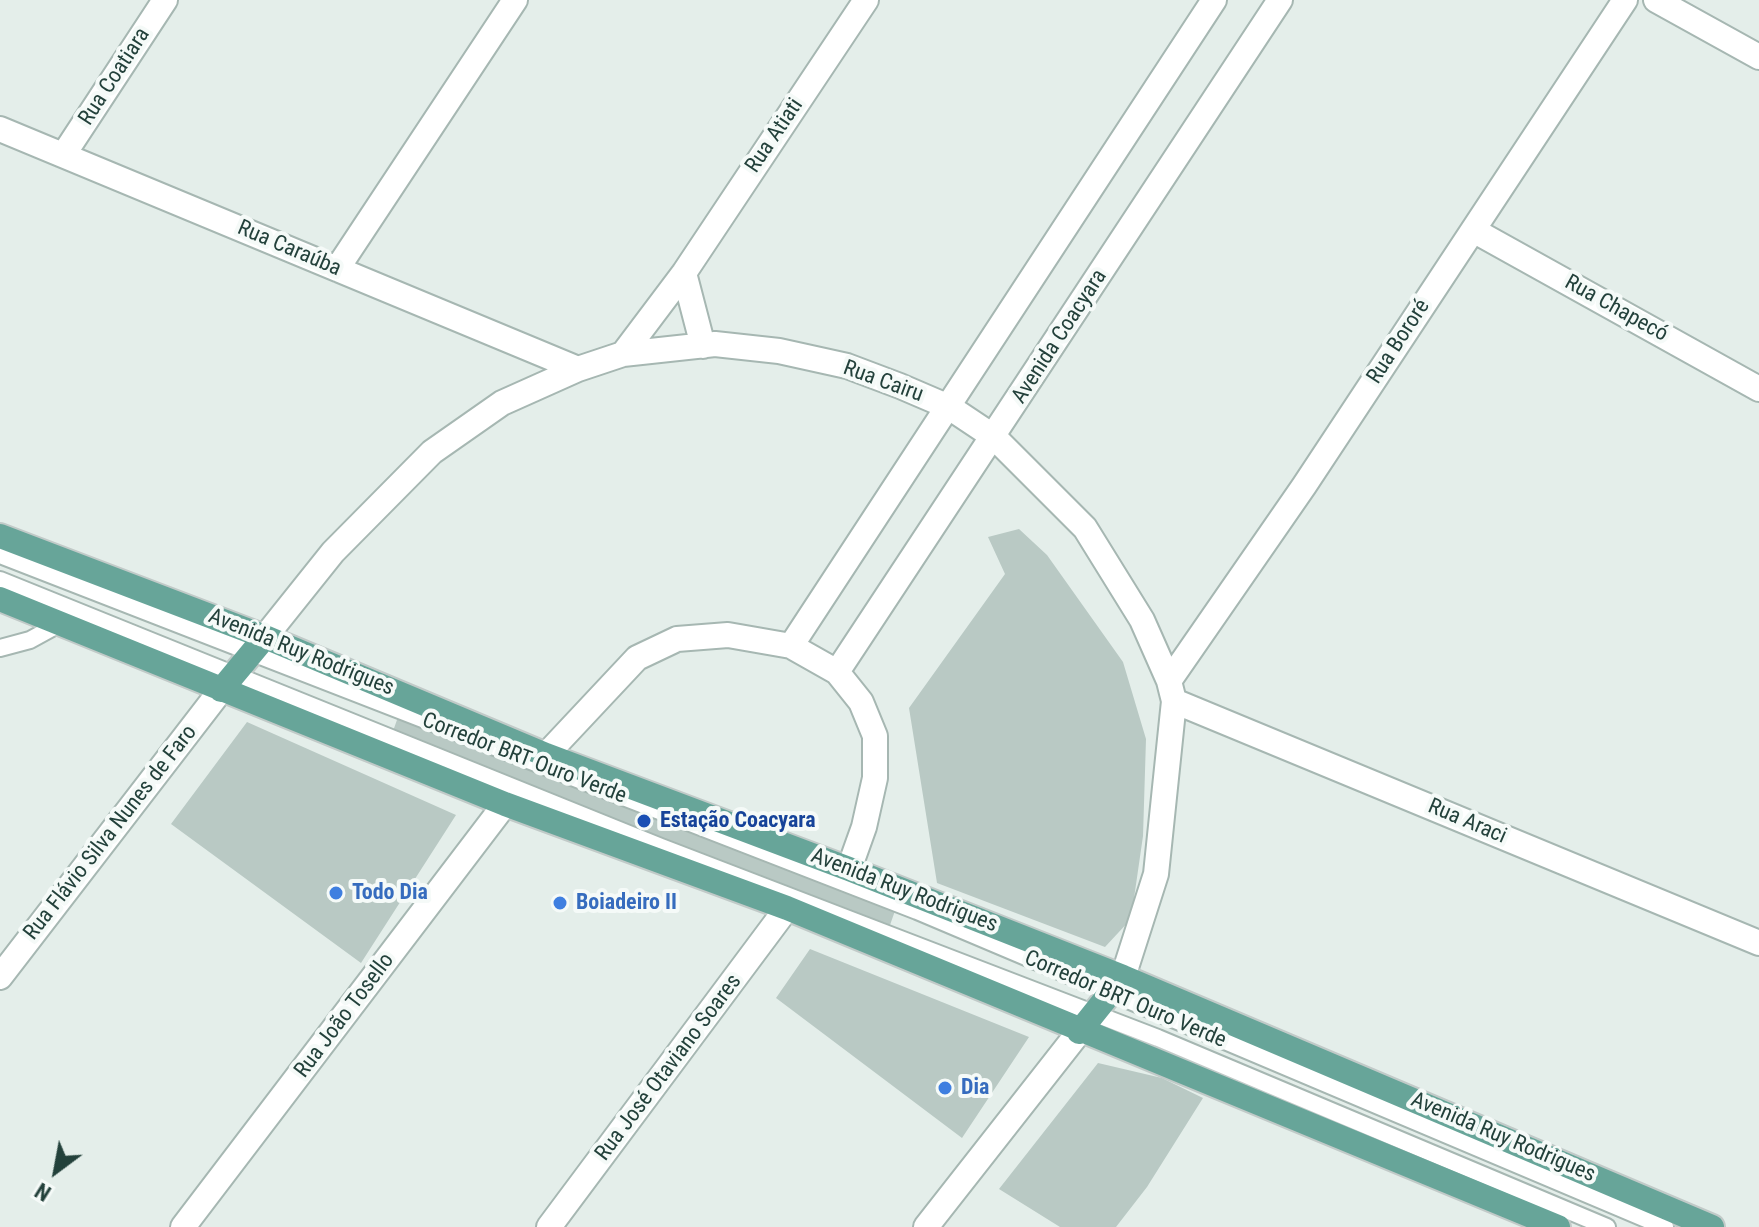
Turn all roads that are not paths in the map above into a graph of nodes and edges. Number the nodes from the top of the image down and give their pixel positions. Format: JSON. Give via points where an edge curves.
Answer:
{"nodes":[{"id":1,"x":165,"y":0,"type":"edge"},
{"id":2,"x":515,"y":0,"type":"edge"},
{"id":3,"x":866,"y":0,"type":"edge"},
{"id":4,"x":1214,"y":0,"type":"edge"},
{"id":5,"x":1280,"y":0,"type":"edge"},
{"id":6,"x":1625,"y":0,"type":"edge"},
{"id":7,"x":1656,"y":0,"type":"edge"},
{"id":8,"x":1759,"y":57,"type":"edge"},
{"id":9,"x":0,"y":129,"type":"edge"},
{"id":10,"x":64,"y":154,"type":"junction"},
{"id":11,"x":1473,"y":230,"type":"junction"},
{"id":12,"x":337,"y":269,"type":"junction"},
{"id":13,"x":684,"y":273,"type":"junction"},
{"id":14,"x":703,"y":346,"type":"junction"},
{"id":15,"x":623,"y":354,"type":"junction"},
{"id":16,"x":578,"y":369,"type":"junction"},
{"id":17,"x":1759,"y":389,"type":"edge"},
{"id":18,"x":949,"y":407,"type":"junction"},
{"id":19,"x":994,"y":437,"type":"junction"},
{"id":20,"x":0,"y":536,"type":"edge"},
{"id":21,"x":0,"y":555,"type":"edge"},
{"id":22,"x":0,"y":580,"type":"edge"},
{"id":23,"x":0,"y":599,"type":"edge"},
{"id":24,"x":61,"y":623,"type":"junction"},
{"id":25,"x":258,"y":645,"type":"junction"},
{"id":26,"x":791,"y":646,"type":"junction"},
{"id":27,"x":0,"y":648,"type":"edge"},
{"id":28,"x":837,"y":672,"type":"junction"},
{"id":29,"x":228,"y":682,"type":"junction"},
{"id":30,"x":1172,"y":691,"type":"junction"},
{"id":31,"x":546,"y":755,"type":"junction"},
{"id":32,"x":505,"y":804,"type":"junction"},
{"id":33,"x":849,"y":869,"type":"junction"},
{"id":34,"x":787,"y":908,"type":"junction"},
{"id":35,"x":1759,"y":943,"type":"edge"},
{"id":36,"x":0,"y":977,"type":"edge"},
{"id":37,"x":1116,"y":985,"type":"junction"},
{"id":38,"x":1087,"y":1022,"type":"junction"},
{"id":39,"x":183,"y":1227,"type":"edge"},
{"id":40,"x":549,"y":1227,"type":"edge"},
{"id":41,"x":926,"y":1227,"type":"edge"},
{"id":42,"x":1558,"y":1227,"type":"edge"},
{"id":43,"x":1607,"y":1227,"type":"edge"},
{"id":44,"x":1665,"y":1227,"type":"edge"},
{"id":45,"x":1712,"y":1227,"type":"edge"}],
"edges":[{"from":1,"to":10,"type":"street","name":"Rua Coatiara"},
{"from":2,"to":12,"type":"street"},
{"from":3,"to":13,"type":"street","name":"Rua Atiati"},
{"from":4,"to":18,"type":"street"},
{"from":5,"to":19,"type":"street","name":"Avenida Coacyara"},
{"from":6,"to":11,"type":"street","name":"Rua Bororé"},
{"from":7,"to":8,"type":"street"},
{"from":9,"to":10,"type":"street","name":"Rua Caraúba"},
{"from":10,"to":12,"type":"street","name":"Rua Caraúba"},
{"from":11,"to":17,"type":"street","name":"Rua Chapecó"},
{"from":11,"to":30,"type":"street","name":"Rua Bororé"},
{"from":12,"to":16,"type":"street","name":"Rua Caraúba"},
{"from":13,"to":14,"type":"street"},
{"from":13,"to":15,"type":"street","name":"Rua Atiati"},
{"from":14,"to":15,"type":"street","name":"Rua Cairu"},
{"from":14,"to":18,"type":"street","name":"Rua Cairu","via":[[779,351],[847,366]]},
{"from":15,"to":16,"type":"street","name":"Rua Cairu"},
{"from":16,"to":25,"type":"street","name":"Rua Cairu","via":[[502,403],[432,452],[333,552]]},
{"from":18,"to":19,"type":"street","name":"Rua Cairu"},
{"from":18,"to":26,"type":"street"},
{"from":19,"to":28,"type":"street","name":"Avenida Coacyara"},
{"from":19,"to":30,"type":"street","name":"Rua Cairu","via":[[1085,528],[1136,609]]},
{"from":20,"to":25,"type":"main road","name":"Avenida Ruy Rodrigues"},
{"from":21,"to":25,"type":"lane","name":"Corredor BRT Ouro Verde"},
{"from":22,"to":29,"type":"lane","name":"Corredor BRT Ouro Verde"},
{"from":23,"to":24,"type":"main road"},
{"from":24,"to":27,"type":"lane"},
{"from":24,"to":29,"type":"main road"},
{"from":25,"to":29,"type":"main road"},
{"from":25,"to":31,"type":"main road","name":"Avenida Ruy Rodrigues"},
{"from":25,"to":37,"type":"lane","name":"Corredor BRT Ouro Verde","via":[[902,906]]},
{"from":26,"to":28,"type":"street"},
{"from":26,"to":31,"type":"street","via":[[728,635],[677,639],[637,658]]},
{"from":28,"to":33,"type":"street","via":[[861,702],[875,736],[875,778]]},
{"from":29,"to":32,"type":"main road"},
{"from":29,"to":36,"type":"street","name":"Rua Flávio Silva Nunes de Faro"},
{"from":29,"to":38,"type":"lane","name":"Corredor BRT Ouro Verde","via":[[661,847]]},
{"from":30,"to":35,"type":"street","name":"Rua Araci"},
{"from":30,"to":37,"type":"street","via":[[1156,874]]},
{"from":31,"to":33,"type":"main road","name":"Avenida Ruy Rodrigues"},
{"from":32,"to":34,"type":"main road"},
{"from":32,"to":39,"type":"street","name":"Rua João Tosello"},
{"from":33,"to":37,"type":"main road","name":"Avenida Ruy Rodrigues"},
{"from":34,"to":38,"type":"main road"},
{"from":34,"to":40,"type":"street","name":"Rua José Otaviano Soares"},
{"from":37,"to":38,"type":"main road"},
{"from":37,"to":44,"type":"lane","name":"Corredor BRT Ouro Verde"},
{"from":37,"to":45,"type":"main road","name":"Avenida Ruy Rodrigues"},
{"from":38,"to":41,"type":"street"},
{"from":38,"to":42,"type":"main road"},
{"from":38,"to":43,"type":"lane","name":"Corredor BRT Ouro Verde"}]}
